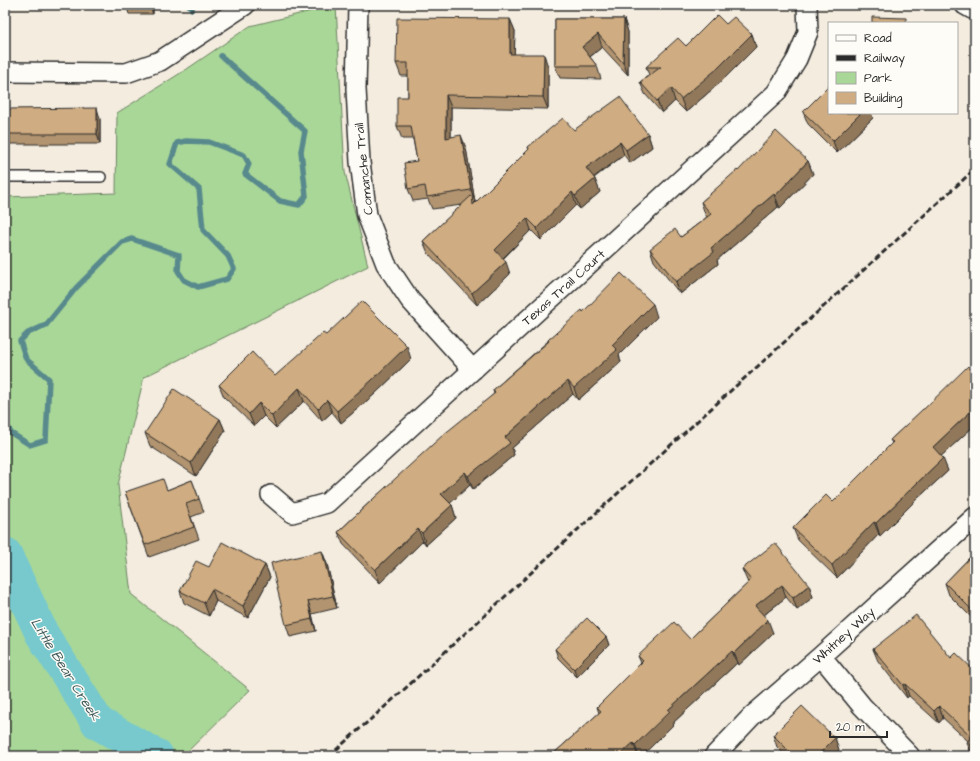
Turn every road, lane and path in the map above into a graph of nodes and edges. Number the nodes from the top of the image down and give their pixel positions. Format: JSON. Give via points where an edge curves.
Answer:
{"nodes":[{"id":1,"x":245,"y":5,"type":"edge"},
{"id":2,"x":358,"y":5,"type":"edge"},
{"id":3,"x":807,"y":5,"type":"edge"},
{"id":4,"x":5,"y":72,"type":"edge"},
{"id":5,"x":5,"y":177,"type":"edge"},
{"id":6,"x":101,"y":177,"type":"dead end"},
{"id":7,"x":473,"y":370,"type":"junction"},
{"id":8,"x":271,"y":495,"type":"dead end"},
{"id":9,"x":975,"y":517,"type":"edge"},
{"id":10,"x":821,"y":656,"type":"junction"},
{"id":11,"x":714,"y":756,"type":"edge"},
{"id":12,"x":910,"y":756,"type":"edge"}],
"edges":[{"from":1,"to":4,"type":"street","via":[[160,61],[126,73]]},
{"from":2,"to":7,"type":"street","name":"Comanche Trail","via":[[356,89],[360,162],[367,216],[386,264],[410,300]]},
{"from":3,"to":7,"type":"street","name":"Texas Trail Court","via":[[808,32],[797,59],[776,93]]},
{"from":5,"to":6,"type":"lane"},
{"from":7,"to":8,"type":"street","name":"Texas Trail Court","via":[[327,503],[292,513]]},
{"from":9,"to":10,"type":"street","name":"Whitney Way"},
{"from":10,"to":11,"type":"street","name":"Whitney Way","via":[[752,716]]},
{"from":10,"to":12,"type":"street","via":[[862,706]]}]}
